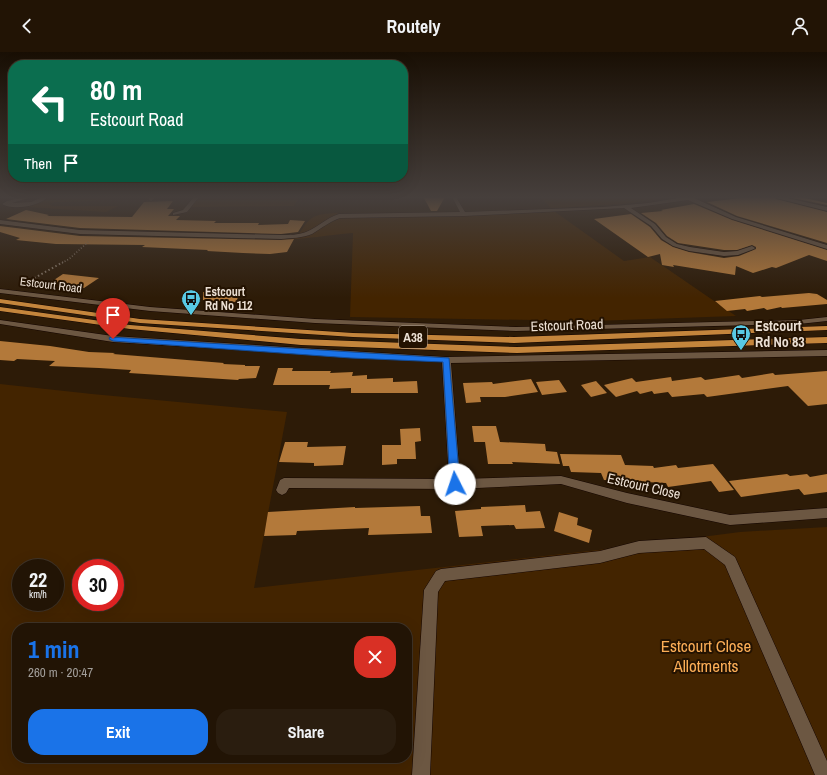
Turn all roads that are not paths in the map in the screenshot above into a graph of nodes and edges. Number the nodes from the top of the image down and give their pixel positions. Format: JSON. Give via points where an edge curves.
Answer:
{"nodes":[{"id":1,"x":70,"y":231,"type":"edge"},
{"id":2,"x":313,"y":231,"type":"edge"},
{"id":3,"x":658,"y":231,"type":"edge"},
{"id":4,"x":772,"y":231,"type":"edge"},
{"id":5,"x":827,"y":248,"type":"edge"},
{"id":6,"x":757,"y":255,"type":"dead end"},
{"id":7,"x":0,"y":291,"type":"edge"},
{"id":8,"x":0,"y":301,"type":"edge"},
{"id":9,"x":0,"y":309,"type":"edge"},
{"id":10,"x":827,"y":319,"type":"edge"},
{"id":11,"x":315,"y":321,"type":"junction"},
{"id":12,"x":0,"y":322,"type":"edge"},
{"id":13,"x":827,"y":328,"type":"edge"},
{"id":14,"x":307,"y":332,"type":"junction"},
{"id":15,"x":827,"y":340,"type":"edge"},
{"id":16,"x":352,"y":344,"type":"junction"},
{"id":17,"x":517,"y":350,"type":"junction"},
{"id":18,"x":827,"y":353,"type":"edge"},
{"id":19,"x":351,"y":355,"type":"junction"},
{"id":20,"x":446,"y":360,"type":"junction"},
{"id":21,"x":516,"y":360,"type":"junction"},
{"id":22,"x":283,"y":483,"type":"dead end"},
{"id":23,"x":455,"y":484,"type":"junction"},
{"id":24,"x":827,"y":513,"type":"edge"},
{"id":25,"x":421,"y":775,"type":"edge"},
{"id":26,"x":824,"y":775,"type":"edge"}],
"edges":[{"from":1,"to":2,"type":"street","via":[[281,237],[298,236]]},
{"from":3,"to":6,"type":"street","via":[[675,245],[689,249],[724,254],[749,250]]},
{"from":4,"to":5,"type":"street"},
{"from":7,"to":11,"type":"street","name":"Estcourt Road","via":[[150,309]]},
{"from":8,"to":14,"type":"main road","name":"Estcourt Road","number":"A38","via":[[140,321]]},
{"from":9,"to":16,"type":"main road","name":"Estcourt Road","number":"A38","via":[[130,327]]},
{"from":10,"to":11,"type":"street","name":"Estcourt Road","via":[[799,322],[516,329]]},
{"from":11,"to":14,"type":"street"},
{"from":12,"to":19,"type":"street","via":[[113,339]]},
{"from":13,"to":14,"type":"main road","name":"Estcourt Road","number":"A38","via":[[514,340]]},
{"from":15,"to":17,"type":"main road","name":"Estcourt Road","number":"A38"},
{"from":16,"to":17,"type":"main road","name":"Estcourt Road","number":"A38"},
{"from":16,"to":19,"type":"street"},
{"from":17,"to":21,"type":"street","name":"Estcourt Road"},
{"from":18,"to":21,"type":"street"},
{"from":19,"to":20,"type":"street"},
{"from":20,"to":21,"type":"street"},
{"from":20,"to":23,"type":"street"},
{"from":22,"to":23,"type":"street","name":"Estcourt Close"},
{"from":23,"to":24,"type":"street","name":"Estcourt Close","via":[[561,480],[627,498],[730,520]]},
{"from":25,"to":26,"type":"street","via":[[431,590],[441,575],[600,557],[639,547],[706,543],[730,561]]}]}
